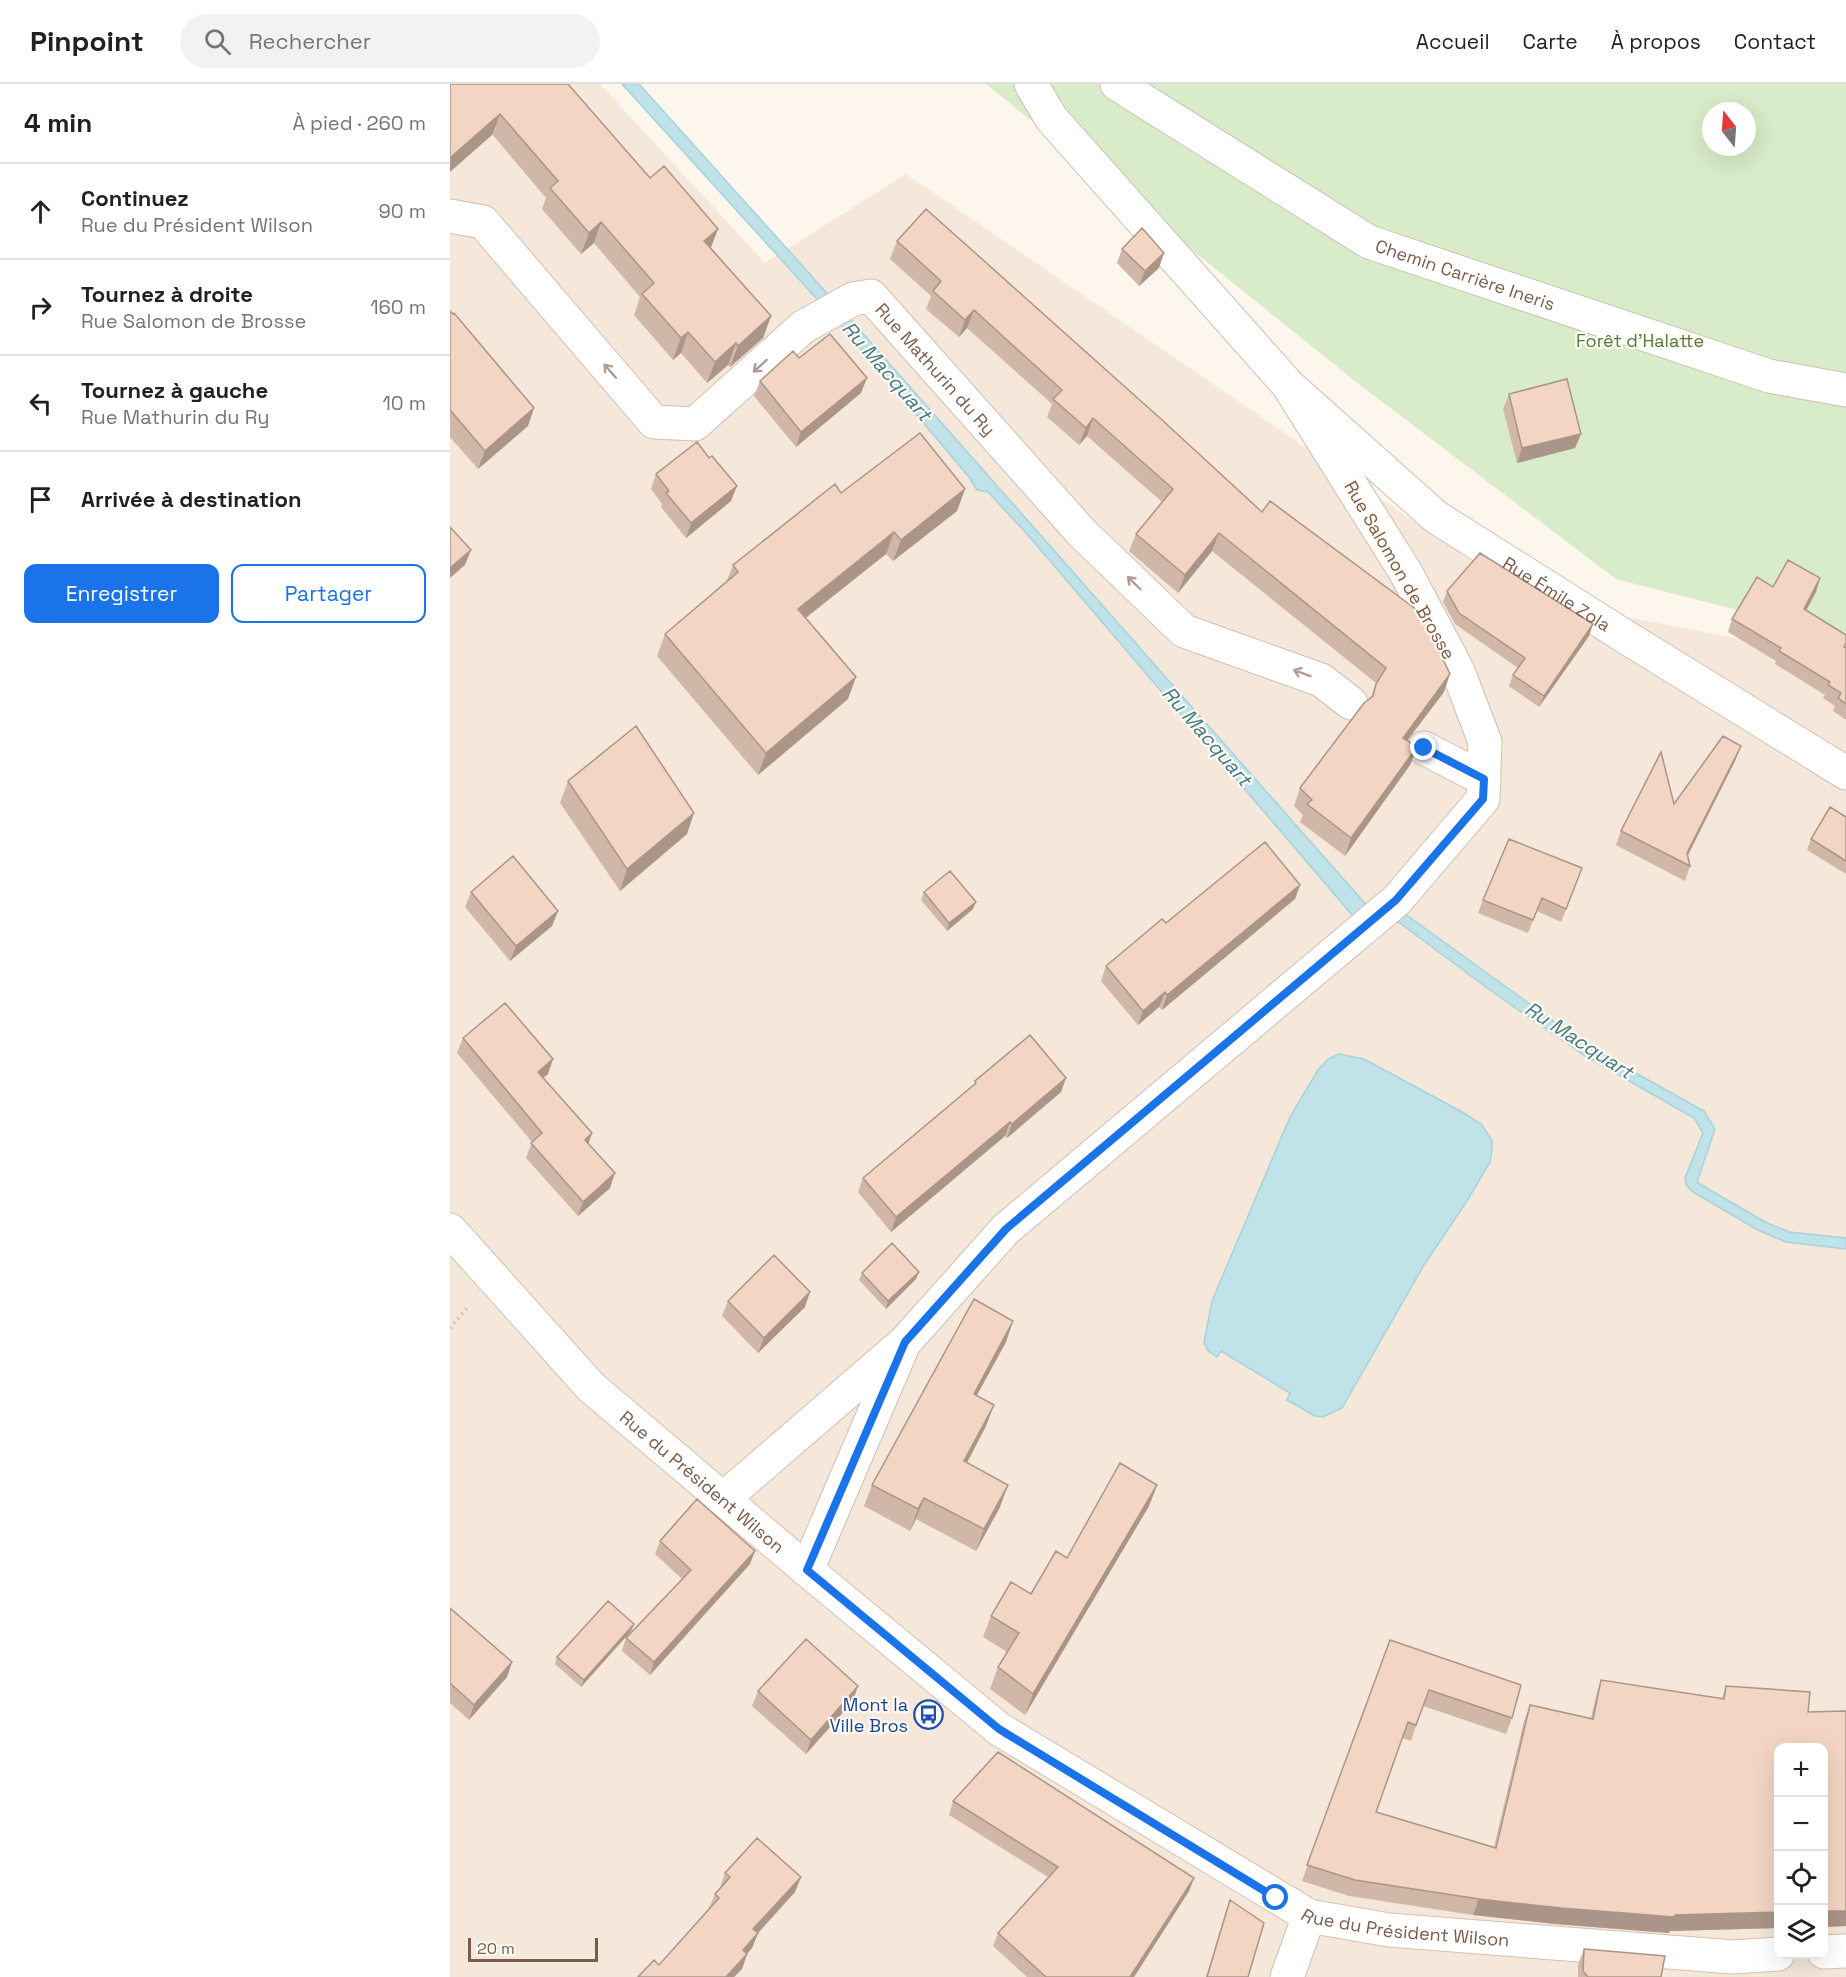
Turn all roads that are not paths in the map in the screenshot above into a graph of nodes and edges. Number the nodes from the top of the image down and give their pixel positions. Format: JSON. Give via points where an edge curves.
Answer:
{"nodes":[{"id":1,"x":1031,"y":84,"type":"edge"},
{"id":2,"x":1117,"y":84,"type":"edge"},
{"id":3,"x":450,"y":216,"type":"edge"},
{"id":4,"x":1288,"y":385,"type":"junction"},
{"id":5,"x":1846,"y":390,"type":"edge"},
{"id":6,"x":1351,"y":703,"type":"dead end"},
{"id":7,"x":1424,"y":748,"type":"dead end"},
{"id":8,"x":1846,"y":773,"type":"edge"},
{"id":9,"x":1484,"y":779,"type":"junction"},
{"id":10,"x":450,"y":1230,"type":"edge"},
{"id":11,"x":905,"y":1342,"type":"junction"},
{"id":12,"x":723,"y":1498,"type":"junction"},
{"id":13,"x":807,"y":1570,"type":"junction"},
{"id":14,"x":1309,"y":1917,"type":"junction"},
{"id":15,"x":1846,"y":1951,"type":"edge"},
{"id":16,"x":1828,"y":1952,"type":"edge"},
{"id":17,"x":1774,"y":1954,"type":"edge"},
{"id":18,"x":1287,"y":1977,"type":"edge"}],
"edges":[{"from":1,"to":4,"type":"street","via":[[1051,118]]},
{"from":2,"to":5,"type":"street","name":"Chemin Carrière Ineris","via":[[1369,242],[1769,376]]},
{"from":6,"to":3,"type":"street","name":"Rue Mathurin du Ry","one_way":true,"via":[[1321,680],[1185,632],[1082,533],[871,296],[853,299],[803,327],[695,424],[654,422],[483,222]]},
{"from":4,"to":8,"type":"street","name":"Rue Émile Zola","via":[[1436,517]]},
{"from":4,"to":9,"type":"street","name":"Rue Salomon de Brosse","via":[[1406,573],[1458,671],[1485,742]]},
{"from":7,"to":9,"type":"street"},
{"from":9,"to":11,"type":"street","name":"Rue Salomon de Brosse","via":[[1483,799],[1396,900],[1006,1229]]},
{"from":10,"to":12,"type":"street","name":"Rue du Président Wilson","via":[[591,1386]]},
{"from":11,"to":12,"type":"street","name":"Rue Salomon de Brosse"},
{"from":11,"to":13,"type":"street","name":"Rue Salomon de Brosse"},
{"from":12,"to":13,"type":"street","name":"Rue du Président Wilson"},
{"from":13,"to":14,"type":"street","name":"Rue du Président Wilson","via":[[999,1729]]},
{"from":14,"to":17,"type":"street","name":"Rue du Président Wilson","via":[[1413,1932],[1732,1957]]},
{"from":14,"to":18,"type":"street"},
{"from":15,"to":16,"type":"street"}]}
